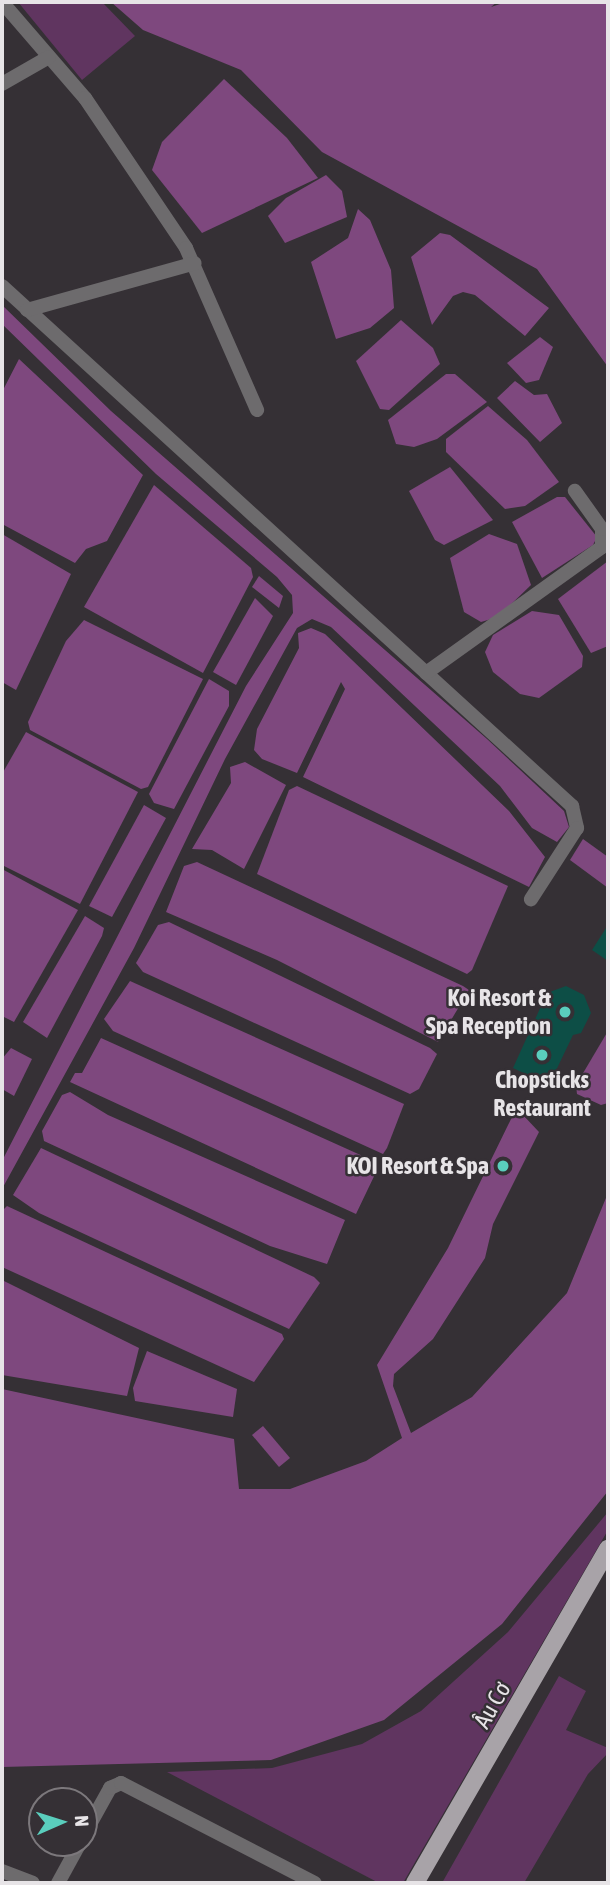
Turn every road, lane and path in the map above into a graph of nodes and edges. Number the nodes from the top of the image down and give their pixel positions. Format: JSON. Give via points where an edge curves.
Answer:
{"nodes":[{"id":1,"x":2,"y":2,"type":"edge"},
{"id":2,"x":49,"y":57,"type":"junction"},
{"id":3,"x":2,"y":84,"type":"edge"},
{"id":4,"x":195,"y":263,"type":"junction"},
{"id":5,"x":2,"y":286,"type":"edge"},
{"id":6,"x":27,"y":310,"type":"junction"},
{"id":7,"x":257,"y":410,"type":"dead end"},
{"id":8,"x":575,"y":491,"type":"dead end"},
{"id":9,"x":426,"y":673,"type":"junction"},
{"id":10,"x":531,"y":899,"type":"dead end"},
{"id":11,"x":608,"y":1549,"type":"edge"},
{"id":12,"x":98,"y":1810,"type":"edge"},
{"id":13,"x":72,"y":1857,"type":"edge"},
{"id":14,"x":2,"y":1871,"type":"edge"},
{"id":15,"x":33,"y":1883,"type":"edge"},
{"id":16,"x":58,"y":1883,"type":"edge"},
{"id":17,"x":315,"y":1883,"type":"edge"},
{"id":18,"x":415,"y":1883,"type":"edge"}],
"edges":[{"from":1,"to":2,"type":"street"},
{"from":2,"to":3,"type":"street"},
{"from":2,"to":4,"type":"street","via":[[135,166]]},
{"from":4,"to":6,"type":"street"},
{"from":4,"to":7,"type":"street"},
{"from":5,"to":6,"type":"street"},
{"from":6,"to":9,"type":"street"},
{"from":8,"to":9,"type":"street","via":[[602,529],[603,547]]},
{"from":9,"to":10,"type":"street","via":[[578,817],[577,828]]},
{"from":11,"to":18,"type":"main road","name":"Âu Cơ"},
{"from":12,"to":17,"type":"street","via":[[110,1788],[121,1783]]},
{"from":13,"to":16,"type":"street"},
{"from":14,"to":15,"type":"street"}]}
